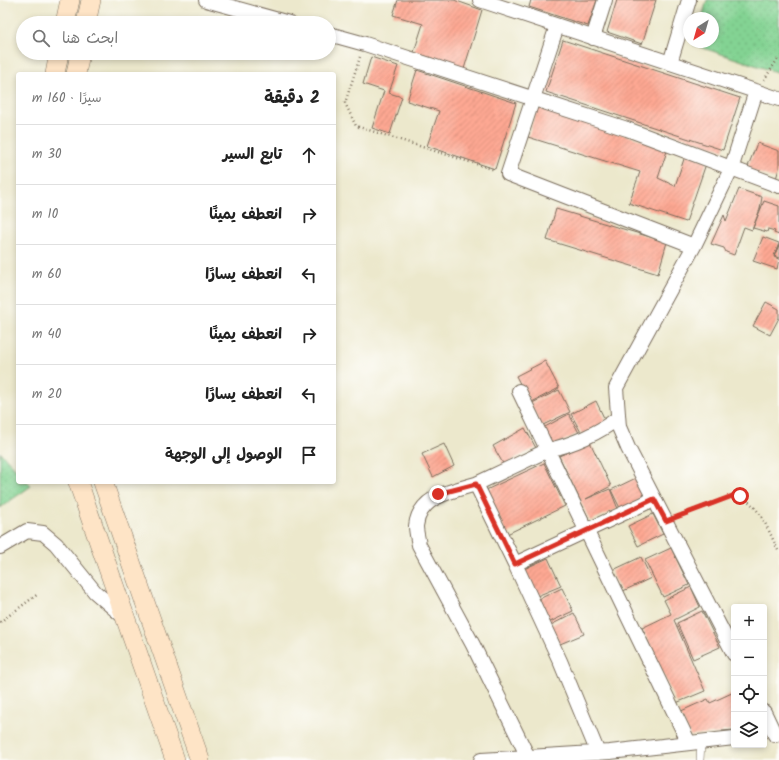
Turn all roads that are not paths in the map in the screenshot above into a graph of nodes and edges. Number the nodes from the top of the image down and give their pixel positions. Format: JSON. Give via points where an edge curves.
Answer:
{"nodes":[{"id":1,"x":70,"y":0,"type":"edge"},
{"id":2,"x":91,"y":0,"type":"edge"},
{"id":3,"x":206,"y":0,"type":"edge"},
{"id":4,"x":480,"y":0,"type":"edge"},
{"id":5,"x":605,"y":0,"type":"edge"},
{"id":6,"x":690,"y":0,"type":"edge"},
{"id":7,"x":517,"y":6,"type":"edge"},
{"id":8,"x":67,"y":16,"type":"edge"},
{"id":9,"x":88,"y":16,"type":"edge"},
{"id":10,"x":264,"y":16,"type":"edge"},
{"id":11,"x":557,"y":26,"type":"junction"},
{"id":12,"x":336,"y":36,"type":"edge"},
{"id":13,"x":592,"y":38,"type":"junction"},
{"id":14,"x":57,"y":60,"type":"edge"},
{"id":15,"x":79,"y":60,"type":"edge"},
{"id":16,"x":670,"y":63,"type":"junction"},
{"id":17,"x":55,"y":72,"type":"edge"},
{"id":18,"x":76,"y":72,"type":"edge"},
{"id":19,"x":756,"y":90,"type":"junction"},
{"id":20,"x":532,"y":98,"type":"junction"},
{"id":21,"x":779,"y":99,"type":"edge"},
{"id":22,"x":731,"y":169,"type":"junction"},
{"id":23,"x":779,"y":186,"type":"edge"},
{"id":24,"x":694,"y":246,"type":"junction"},
{"id":25,"x":519,"y":391,"type":"dead end"},
{"id":26,"x":618,"y":418,"type":"junction"},
{"id":27,"x":548,"y":450,"type":"junction"},
{"id":28,"x":79,"y":484,"type":"edge"},
{"id":29,"x":104,"y":484,"type":"edge"},
{"id":30,"x":476,"y":484,"type":"junction"},
{"id":31,"x":654,"y":499,"type":"junction"},
{"id":32,"x":588,"y":531,"type":"junction"},
{"id":33,"x":0,"y":547,"type":"edge"},
{"id":34,"x":515,"y":564,"type":"junction"},
{"id":35,"x":125,"y":618,"type":"junction"},
{"id":36,"x":731,"y":648,"type":"edge"},
{"id":37,"x":767,"y":720,"type":"edge"},
{"id":38,"x":773,"y":735,"type":"edge"},
{"id":39,"x":731,"y":738,"type":"edge"},
{"id":40,"x":695,"y":742,"type":"junction"},
{"id":41,"x":606,"y":755,"type":"edge"},
{"id":42,"x":519,"y":758,"type":"edge"},
{"id":43,"x":174,"y":760,"type":"edge"},
{"id":44,"x":200,"y":760,"type":"edge"},
{"id":45,"x":482,"y":760,"type":"edge"},
{"id":46,"x":700,"y":760,"type":"edge"}],
"edges":[{"from":1,"to":8,"type":"street"},
{"from":2,"to":9,"type":"street"},
{"from":3,"to":10,"type":"street"},
{"from":4,"to":7,"type":"street"},
{"from":5,"to":13,"type":"street"},
{"from":6,"to":16,"type":"street"},
{"from":7,"to":11,"type":"street"},
{"from":11,"to":13,"type":"street"},
{"from":11,"to":20,"type":"street"},
{"from":12,"to":20,"type":"street"},
{"from":13,"to":16,"type":"street"},
{"from":14,"to":17,"type":"street"},
{"from":15,"to":18,"type":"street"},
{"from":16,"to":19,"type":"street"},
{"from":19,"to":21,"type":"street"},
{"from":19,"to":22,"type":"street"},
{"from":20,"to":22,"type":"street"},
{"from":20,"to":24,"type":"street","via":[[508,174]]},
{"from":22,"to":23,"type":"street"},
{"from":22,"to":24,"type":"street"},
{"from":24,"to":26,"type":"street","via":[[616,388]]},
{"from":25,"to":27,"type":"street"},
{"from":26,"to":27,"type":"street","via":[[607,427],[559,448]]},
{"from":26,"to":31,"type":"street","via":[[628,448]]},
{"from":27,"to":30,"type":"street"},
{"from":27,"to":32,"type":"street"},
{"from":28,"to":35,"type":"street"},
{"from":29,"to":44,"type":"street"},
{"from":30,"to":34,"type":"street"},
{"from":30,"to":42,"type":"street","via":[[438,494],[425,506],[416,527],[420,545],[473,645]]},
{"from":31,"to":32,"type":"street"},
{"from":31,"to":36,"type":"street"},
{"from":32,"to":34,"type":"street"},
{"from":32,"to":40,"type":"street"},
{"from":33,"to":35,"type":"street","via":[[27,531],[43,533],[56,544],[95,592]]},
{"from":34,"to":41,"type":"street"},
{"from":35,"to":43,"type":"street"},
{"from":37,"to":38,"type":"street"},
{"from":39,"to":40,"type":"street"},
{"from":40,"to":41,"type":"street"},
{"from":40,"to":46,"type":"lane"},
{"from":41,"to":42,"type":"street"},
{"from":42,"to":45,"type":"street"}]}
